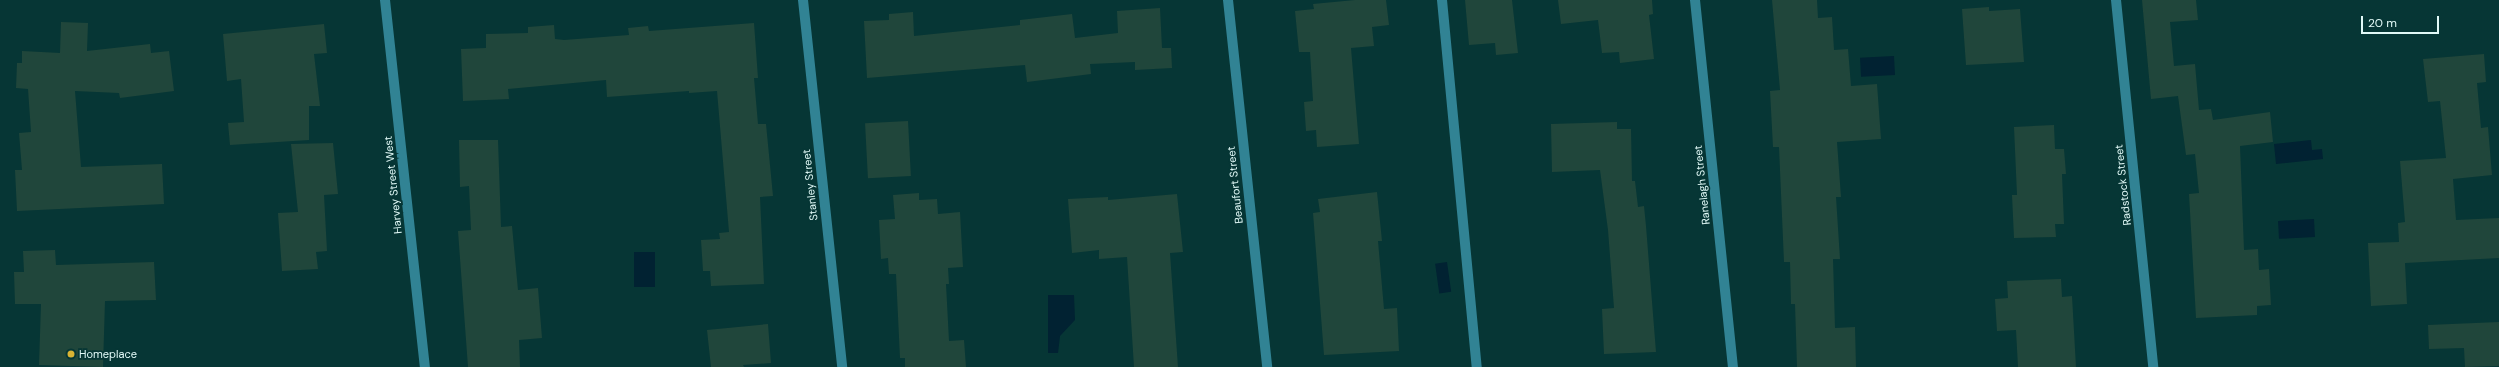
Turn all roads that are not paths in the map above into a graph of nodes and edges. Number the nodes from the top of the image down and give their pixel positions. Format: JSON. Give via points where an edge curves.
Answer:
{"nodes":[{"id":1,"x":385,"y":0,"type":"edge"},
{"id":2,"x":802,"y":0,"type":"edge"},
{"id":3,"x":1228,"y":0,"type":"edge"},
{"id":4,"x":1442,"y":0,"type":"edge"},
{"id":5,"x":1695,"y":0,"type":"edge"},
{"id":6,"x":2116,"y":0,"type":"edge"},
{"id":7,"x":425,"y":367,"type":"edge"},
{"id":8,"x":842,"y":367,"type":"edge"},
{"id":9,"x":1267,"y":367,"type":"edge"},
{"id":10,"x":1477,"y":367,"type":"edge"},
{"id":11,"x":1733,"y":367,"type":"edge"},
{"id":12,"x":2153,"y":367,"type":"edge"}],
"edges":[{"from":1,"to":7,"type":"street","name":"Harvey Street West"},
{"from":2,"to":8,"type":"street","name":"Stanley Street"},
{"from":3,"to":9,"type":"street","name":"Beaufort Street"},
{"from":4,"to":10,"type":"street"},
{"from":5,"to":11,"type":"street","name":"Ranelagh Street"},
{"from":6,"to":12,"type":"street","name":"Radstock Street"}]}
